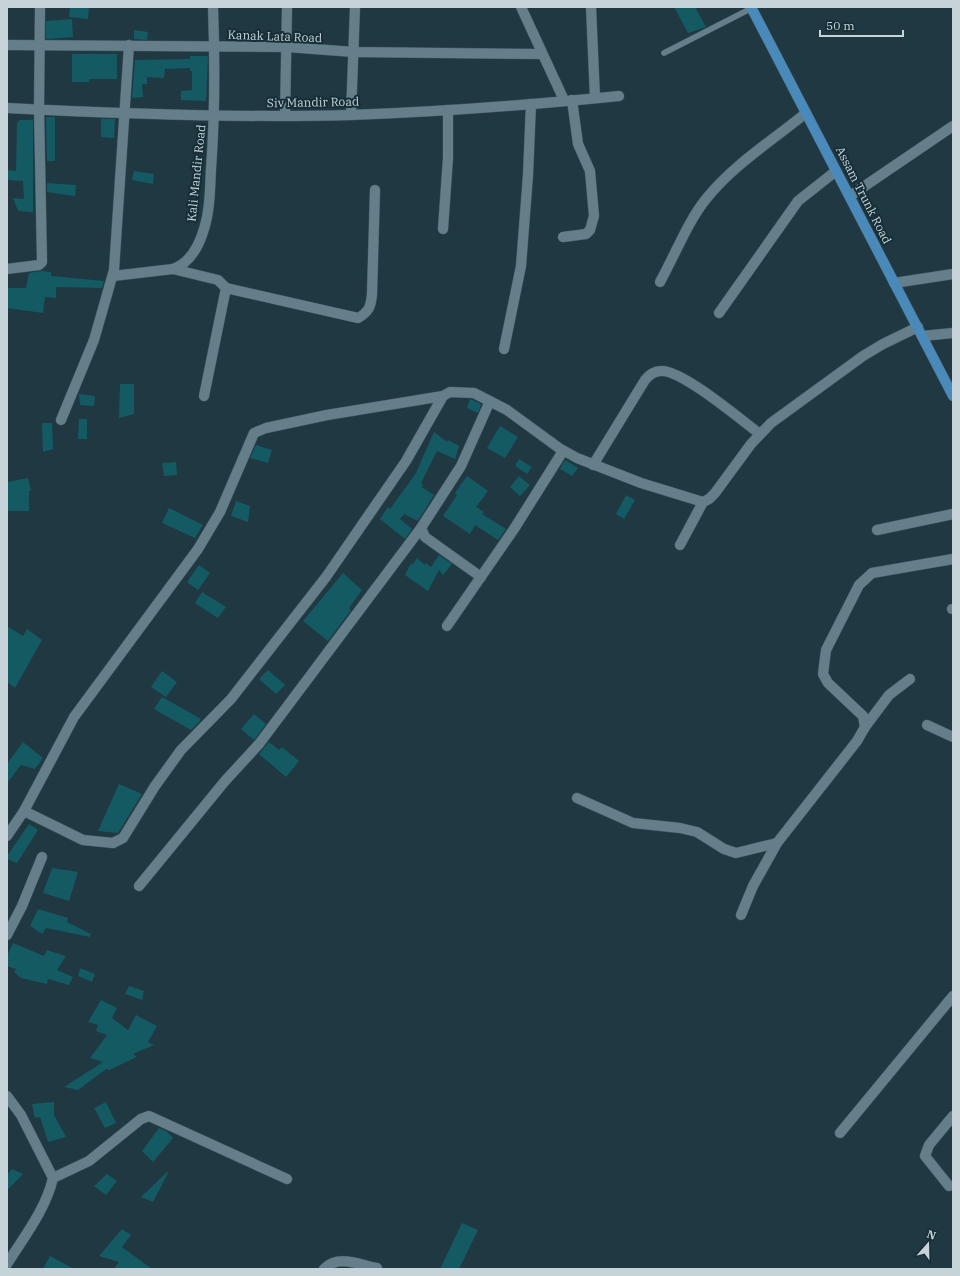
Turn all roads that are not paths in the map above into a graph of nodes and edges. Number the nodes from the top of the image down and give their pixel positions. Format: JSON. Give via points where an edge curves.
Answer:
{"nodes":[{"id":1,"x":40,"y":7,"type":"edge"},
{"id":2,"x":213,"y":7,"type":"edge"},
{"id":3,"x":287,"y":7,"type":"edge"},
{"id":4,"x":355,"y":7,"type":"edge"},
{"id":5,"x":521,"y":7,"type":"edge"},
{"id":6,"x":591,"y":7,"type":"edge"},
{"id":7,"x":752,"y":8,"type":"edge"},
{"id":8,"x":7,"y":45,"type":"edge"},
{"id":9,"x":40,"y":45,"type":"junction"},
{"id":10,"x":129,"y":45,"type":"junction"},
{"id":11,"x":215,"y":47,"type":"junction"},
{"id":12,"x":287,"y":48,"type":"junction"},
{"id":13,"x":354,"y":52,"type":"junction"},
{"id":14,"x":664,"y":53,"type":"dead end"},
{"id":15,"x":542,"y":54,"type":"junction"},
{"id":16,"x":618,"y":96,"type":"dead end"},
{"id":17,"x":595,"y":98,"type":"junction"},
{"id":18,"x":568,"y":100,"type":"junction"},
{"id":19,"x":531,"y":104,"type":"junction"},
{"id":20,"x":7,"y":108,"type":"edge"},
{"id":21,"x":38,"y":109,"type":"junction"},
{"id":22,"x":448,"y":110,"type":"junction"},
{"id":23,"x":806,"y":113,"type":"junction"},
{"id":24,"x":126,"y":114,"type":"junction"},
{"id":25,"x":215,"y":115,"type":"junction"},
{"id":26,"x":285,"y":115,"type":"junction"},
{"id":27,"x":351,"y":115,"type":"junction"},
{"id":28,"x":953,"y":126,"type":"edge"},
{"id":29,"x":836,"y":171,"type":"junction"},
{"id":30,"x":375,"y":190,"type":"dead end"},
{"id":31,"x":850,"y":196,"type":"junction"},
{"id":32,"x":443,"y":229,"type":"dead end"},
{"id":33,"x":563,"y":237,"type":"dead end"},
{"id":34,"x":7,"y":268,"type":"edge"},
{"id":35,"x":173,"y":269,"type":"junction"},
{"id":36,"x":953,"y":274,"type":"edge"},
{"id":37,"x":112,"y":276,"type":"junction"},
{"id":38,"x":660,"y":282,"type":"dead end"},
{"id":39,"x":894,"y":283,"type":"junction"},
{"id":40,"x":226,"y":288,"type":"junction"},
{"id":41,"x":719,"y":313,"type":"dead end"},
{"id":42,"x":919,"y":330,"type":"junction"},
{"id":43,"x":953,"y":333,"type":"edge"},
{"id":44,"x":504,"y":349,"type":"dead end"},
{"id":45,"x":204,"y":396,"type":"dead end"},
{"id":46,"x":443,"y":396,"type":"junction"},
{"id":47,"x":953,"y":396,"type":"edge"},
{"id":48,"x":490,"y":401,"type":"junction"},
{"id":49,"x":61,"y":420,"type":"dead end"},
{"id":50,"x":760,"y":434,"type":"junction"},
{"id":51,"x":563,"y":451,"type":"junction"},
{"id":52,"x":593,"y":465,"type":"junction"},
{"id":53,"x":703,"y":502,"type":"junction"},
{"id":54,"x":953,"y":514,"type":"edge"},
{"id":55,"x":421,"y":528,"type":"junction"},
{"id":56,"x":877,"y":530,"type":"dead end"},
{"id":57,"x":680,"y":545,"type":"dead end"},
{"id":58,"x":953,"y":559,"type":"edge"},
{"id":59,"x":481,"y":577,"type":"junction"},
{"id":60,"x":447,"y":626,"type":"dead end"},
{"id":61,"x":910,"y":679,"type":"dead end"},
{"id":62,"x":928,"y":725,"type":"dead end"},
{"id":63,"x":865,"y":727,"type":"junction"},
{"id":64,"x":953,"y":737,"type":"edge"},
{"id":65,"x":577,"y":798,"type":"dead end"},
{"id":66,"x":24,"y":811,"type":"junction"},
{"id":67,"x":7,"y":836,"type":"edge"},
{"id":68,"x":777,"y":843,"type":"junction"},
{"id":69,"x":42,"y":857,"type":"dead end"},
{"id":70,"x":140,"y":886,"type":"dead end"},
{"id":71,"x":741,"y":915,"type":"dead end"},
{"id":72,"x":7,"y":935,"type":"edge"},
{"id":73,"x":953,"y":996,"type":"edge"},
{"id":74,"x":7,"y":1096,"type":"edge"},
{"id":75,"x":953,"y":1116,"type":"edge"},
{"id":76,"x":840,"y":1133,"type":"dead end"},
{"id":77,"x":53,"y":1178,"type":"junction"},
{"id":78,"x":287,"y":1179,"type":"dead end"},
{"id":79,"x":949,"y":1186,"type":"dead end"},
{"id":80,"x":7,"y":1264,"type":"edge"},
{"id":81,"x":377,"y":1268,"type":"edge"},
{"id":82,"x":324,"y":1269,"type":"edge"}],
"edges":[{"from":1,"to":9,"type":"street"},
{"from":2,"to":11,"type":"street","name":"Kali Mandir Road"},
{"from":3,"to":12,"type":"street"},
{"from":4,"to":13,"type":"street"},
{"from":5,"to":15,"type":"street"},
{"from":6,"to":17,"type":"street"},
{"from":7,"to":14,"type":"lane"},
{"from":7,"to":23,"type":"main road","name":"Assam Trunk Road"},
{"from":8,"to":9,"type":"street","name":"Kanak Lata Road"},
{"from":9,"to":10,"type":"street","name":"Kanak Lata Road"},
{"from":9,"to":21,"type":"street"},
{"from":10,"to":11,"type":"street","name":"Kanak Lata Road"},
{"from":10,"to":24,"type":"street"},
{"from":11,"to":12,"type":"street","name":"Kanak Lata Road"},
{"from":11,"to":25,"type":"street","name":"Kali Mandir Road"},
{"from":12,"to":13,"type":"street","name":"Kanak Lata Road"},
{"from":12,"to":26,"type":"street"},
{"from":13,"to":15,"type":"street","name":"Kanak Lata Road"},
{"from":13,"to":27,"type":"street"},
{"from":15,"to":18,"type":"street"},
{"from":16,"to":17,"type":"street","name":"Siv Mandir Road"},
{"from":17,"to":18,"type":"street","name":"Siv Mandir Road"},
{"from":18,"to":19,"type":"street","name":"Siv Mandir Road"},
{"from":18,"to":33,"type":"street","via":[[578,144],[590,171],[594,216],[590,230],[586,234]]},
{"from":19,"to":22,"type":"street","name":"Siv Mandir Road"},
{"from":19,"to":44,"type":"street","via":[[521,266]]},
{"from":20,"to":21,"type":"street","name":"Siv Mandir Road"},
{"from":21,"to":24,"type":"street","name":"Siv Mandir Road"},
{"from":21,"to":34,"type":"street","via":[[42,262],[39,265]]},
{"from":22,"to":27,"type":"street","name":"Siv Mandir Road"},
{"from":22,"to":32,"type":"street","via":[[448,158]]},
{"from":23,"to":29,"type":"main road","name":"Assam Trunk Road"},
{"from":23,"to":38,"type":"street","via":[[734,171],[708,198],[699,209]]},
{"from":24,"to":25,"type":"street","name":"Siv Mandir Road"},
{"from":24,"to":37,"type":"street","via":[[116,259]]},
{"from":25,"to":26,"type":"street","name":"Siv Mandir Road"},
{"from":25,"to":35,"type":"street","name":"Kali Mandir Road","via":[[204,229],[190,256]]},
{"from":26,"to":27,"type":"street","name":"Siv Mandir Road"},
{"from":28,"to":31,"type":"street"},
{"from":29,"to":31,"type":"main road","name":"Assam Trunk Road"},
{"from":29,"to":41,"type":"street","via":[[798,201]]},
{"from":30,"to":40,"type":"street","via":[[372,294],[366,314],[358,318]]},
{"from":31,"to":39,"type":"main road","name":"Assam Trunk Road"},
{"from":35,"to":37,"type":"street"},
{"from":35,"to":40,"type":"street","via":[[218,280]]},
{"from":36,"to":39,"type":"street"},
{"from":37,"to":49,"type":"street","via":[[94,340]]},
{"from":39,"to":42,"type":"main road","name":"Assam Trunk Road"},
{"from":40,"to":45,"type":"street"},
{"from":42,"to":43,"type":"street"},
{"from":42,"to":47,"type":"main road","name":"Assam Trunk Road"},
{"from":42,"to":50,"type":"street","via":[[883,344],[863,356],[771,423]]},
{"from":46,"to":48,"type":"street","via":[[450,392],[462,392]]},
{"from":46,"to":66,"type":"street","via":[[328,415],[266,428],[254,433],[214,524],[74,717]]},
{"from":46,"to":66,"type":"street","via":[[406,461],[326,578],[231,699],[181,750],[123,838],[113,844],[83,840]]},
{"from":48,"to":51,"type":"street","via":[[507,410]]},
{"from":48,"to":55,"type":"street","via":[[457,474]]},
{"from":50,"to":52,"type":"street","via":[[693,385],[661,371],[649,375],[645,380]]},
{"from":50,"to":53,"type":"street","via":[[715,493]]},
{"from":51,"to":52,"type":"street"},
{"from":51,"to":59,"type":"street"},
{"from":52,"to":53,"type":"street"},
{"from":53,"to":57,"type":"street"},
{"from":54,"to":56,"type":"street"},
{"from":55,"to":59,"type":"street","via":[[425,537]]},
{"from":55,"to":70,"type":"street","via":[[259,744],[224,781]]},
{"from":58,"to":63,"type":"street","via":[[872,573],[859,585],[826,650],[823,674],[828,683],[863,716]]},
{"from":59,"to":60,"type":"street"},
{"from":61,"to":63,"type":"street","via":[[889,694]]},
{"from":62,"to":64,"type":"street"},
{"from":63,"to":68,"type":"street","via":[[857,741]]},
{"from":65,"to":68,"type":"street","via":[[633,823],[697,832],[724,849],[736,853]]},
{"from":66,"to":67,"type":"street"},
{"from":68,"to":71,"type":"street","via":[[753,886]]},
{"from":69,"to":72,"type":"street"},
{"from":73,"to":76,"type":"street"},
{"from":74,"to":77,"type":"street","via":[[21,1115]]},
{"from":75,"to":79,"type":"street","via":[[929,1145],[925,1156]]},
{"from":77,"to":78,"type":"street","via":[[89,1161],[141,1119],[149,1116]]},
{"from":77,"to":80,"type":"street","via":[[50,1191],[39,1212]]},
{"from":81,"to":82,"type":"street","via":[[340,1260]]}]}
